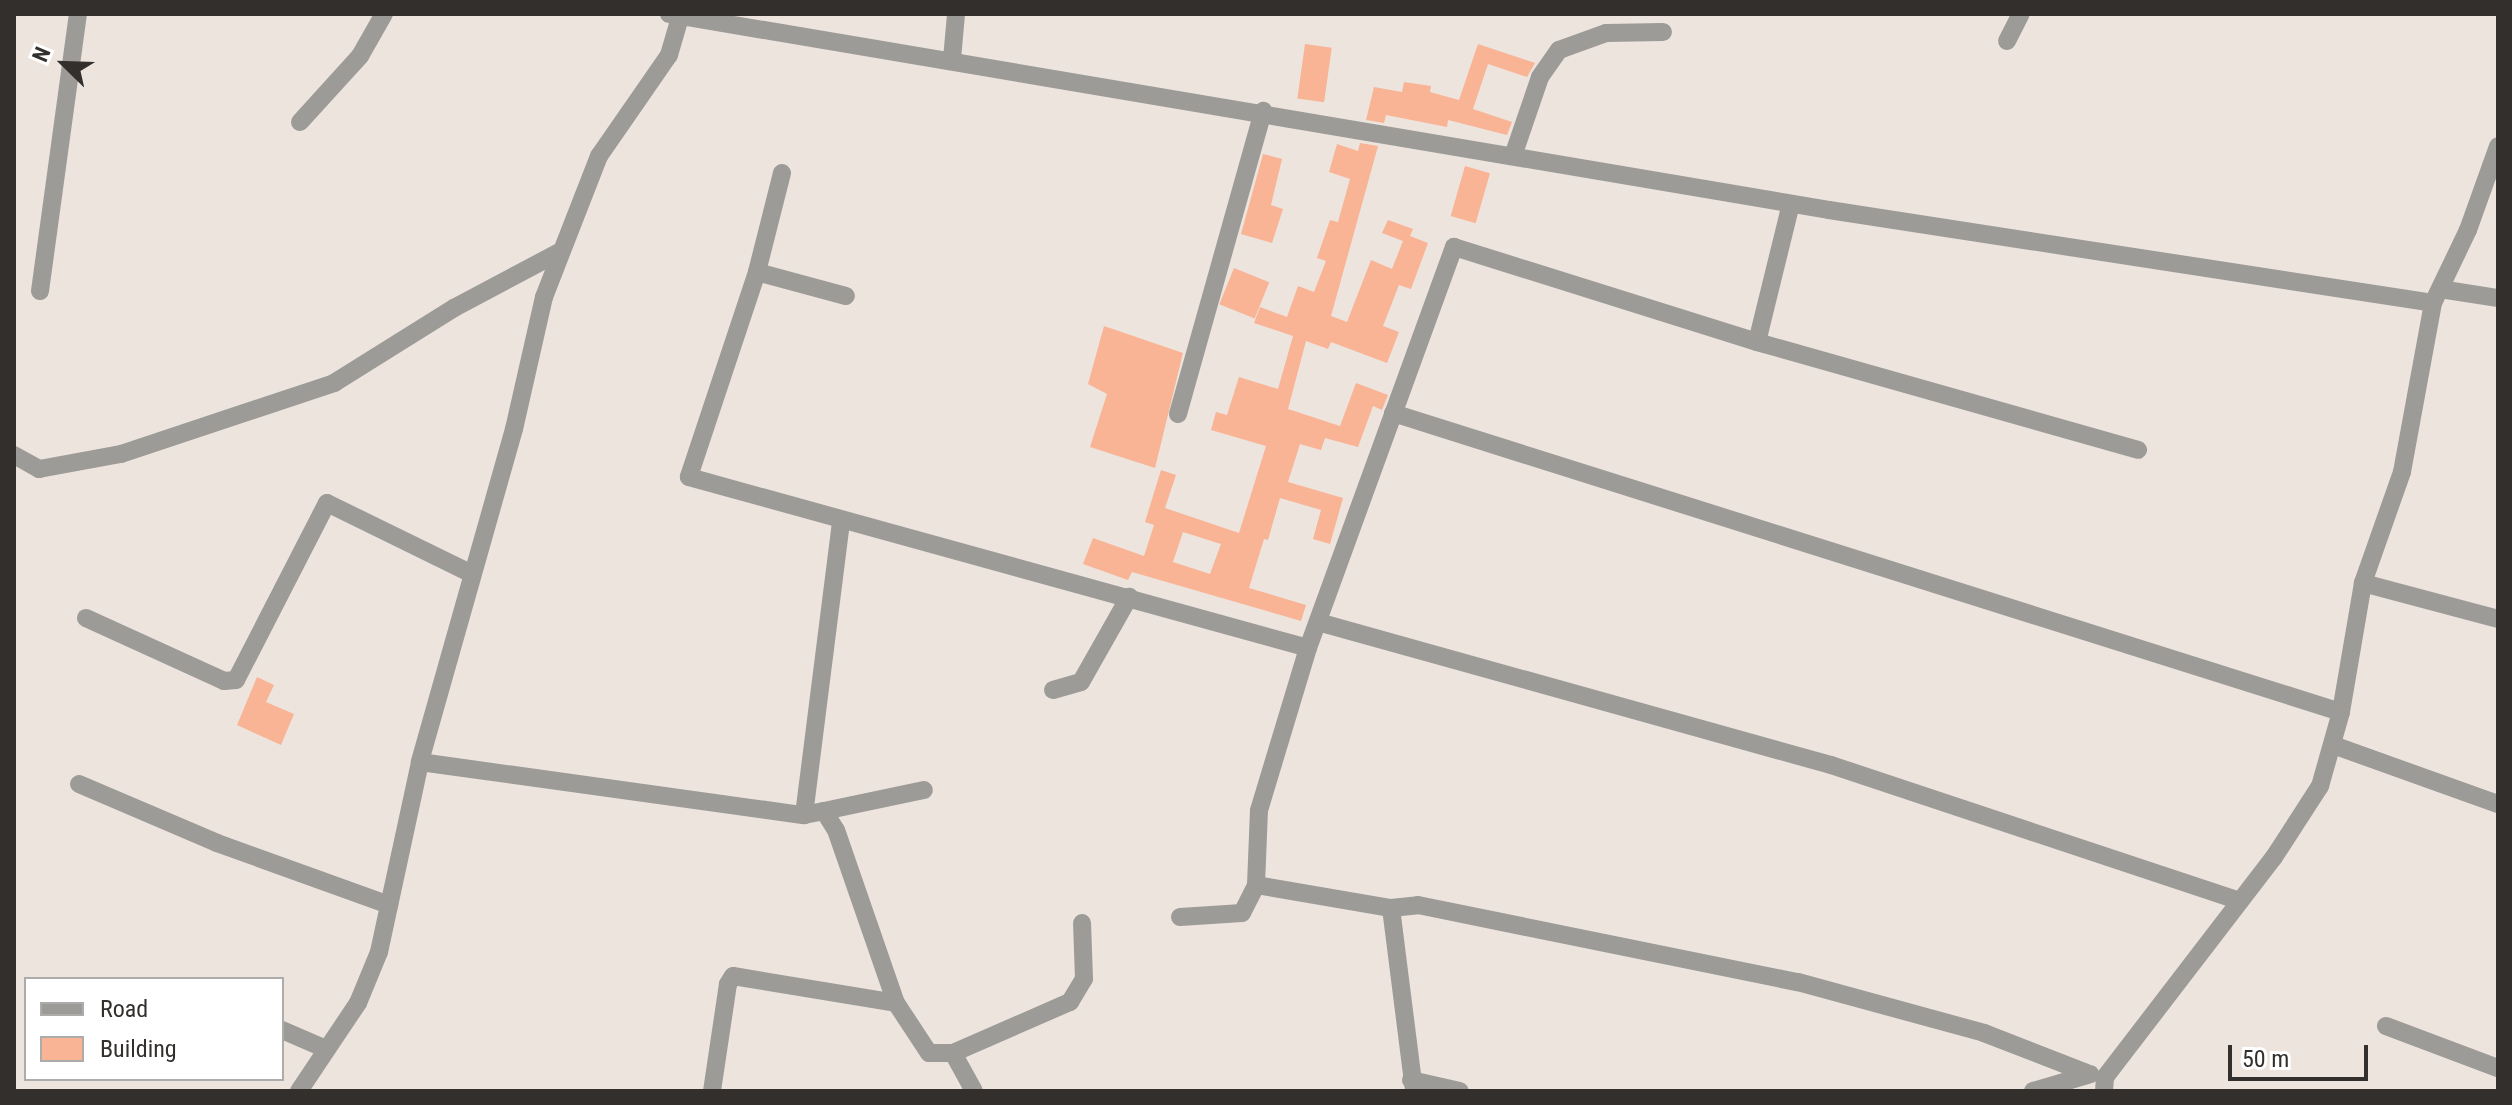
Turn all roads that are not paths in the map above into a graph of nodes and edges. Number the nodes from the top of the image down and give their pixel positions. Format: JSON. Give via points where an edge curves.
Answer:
{"nodes":[{"id":1,"x":78,"y":14,"type":"edge"},
{"id":2,"x":384,"y":14,"type":"edge"},
{"id":3,"x":956,"y":14,"type":"edge"},
{"id":4,"x":2021,"y":14,"type":"edge"},
{"id":5,"x":677,"y":15,"type":"edge"},
{"id":6,"x":1663,"y":32,"type":"dead end"},
{"id":7,"x":2007,"y":41,"type":"dead end"},
{"id":8,"x":952,"y":59,"type":"junction"},
{"id":9,"x":1263,"y":111,"type":"junction"},
{"id":10,"x":300,"y":122,"type":"dead end"},
{"id":11,"x":2498,"y":146,"type":"edge"},
{"id":12,"x":1513,"y":156,"type":"junction"},
{"id":13,"x":782,"y":173,"type":"dead end"},
{"id":14,"x":1791,"y":204,"type":"junction"},
{"id":15,"x":561,"y":251,"type":"junction"},
{"id":16,"x":757,"y":272,"type":"junction"},
{"id":17,"x":40,"y":291,"type":"dead end"},
{"id":18,"x":846,"y":296,"type":"dead end"},
{"id":19,"x":2436,"y":296,"type":"junction"},
{"id":20,"x":2498,"y":298,"type":"edge"},
{"id":21,"x":1757,"y":342,"type":"junction"},
{"id":22,"x":1393,"y":413,"type":"junction"},
{"id":23,"x":1178,"y":414,"type":"dead end"},
{"id":24,"x":2138,"y":450,"type":"dead end"},
{"id":25,"x":14,"y":455,"type":"edge"},
{"id":26,"x":841,"y":521,"type":"junction"},
{"id":27,"x":470,"y":573,"type":"junction"},
{"id":28,"x":2363,"y":583,"type":"junction"},
{"id":29,"x":1129,"y":597,"type":"junction"},
{"id":30,"x":86,"y":618,"type":"dead end"},
{"id":31,"x":2498,"y":619,"type":"edge"},
{"id":32,"x":1318,"y":622,"type":"junction"},
{"id":33,"x":1308,"y":648,"type":"junction"},
{"id":34,"x":1053,"y":690,"type":"dead end"},
{"id":35,"x":2341,"y":712,"type":"junction"},
{"id":36,"x":2333,"y":745,"type":"junction"},
{"id":37,"x":420,"y":762,"type":"junction"},
{"id":38,"x":79,"y":784,"type":"dead end"},
{"id":39,"x":924,"y":790,"type":"dead end"},
{"id":40,"x":2498,"y":804,"type":"edge"},
{"id":41,"x":824,"y":811,"type":"junction"},
{"id":42,"x":804,"y":815,"type":"junction"},
{"id":43,"x":1256,"y":885,"type":"junction"},
{"id":44,"x":2240,"y":901,"type":"junction"},
{"id":45,"x":389,"y":905,"type":"junction"},
{"id":46,"x":1391,"y":908,"type":"junction"},
{"id":47,"x":1180,"y":917,"type":"dead end"},
{"id":48,"x":1082,"y":923,"type":"dead end"},
{"id":49,"x":896,"y":1003,"type":"junction"},
{"id":50,"x":2386,"y":1026,"type":"dead end"},
{"id":51,"x":284,"y":1031,"type":"edge"},
{"id":52,"x":326,"y":1049,"type":"junction"},
{"id":53,"x":953,"y":1053,"type":"junction"},
{"id":54,"x":2498,"y":1068,"type":"edge"},
{"id":55,"x":2099,"y":1080,"type":"edge"},
{"id":56,"x":1413,"y":1086,"type":"edge"},
{"id":57,"x":299,"y":1091,"type":"edge"},
{"id":58,"x":712,"y":1091,"type":"edge"},
{"id":59,"x":974,"y":1091,"type":"edge"},
{"id":60,"x":1460,"y":1091,"type":"edge"},
{"id":61,"x":2033,"y":1091,"type":"edge"}],
"edges":[{"from":1,"to":17,"type":"street"},
{"from":2,"to":10,"type":"street","via":[[360,56]]},
{"from":3,"to":8,"type":"street"},
{"from":4,"to":7,"type":"street"},
{"from":5,"to":8,"type":"street"},
{"from":5,"to":15,"type":"street","via":[[669,55],[599,156]]},
{"from":6,"to":12,"type":"street","via":[[1606,33],[1559,50],[1540,77]]},
{"from":8,"to":9,"type":"street"},
{"from":9,"to":12,"type":"street"},
{"from":9,"to":23,"type":"street"},
{"from":11,"to":19,"type":"street"},
{"from":12,"to":14,"type":"street"},
{"from":13,"to":16,"type":"street"},
{"from":14,"to":19,"type":"street"},
{"from":14,"to":21,"type":"street"},
{"from":15,"to":25,"type":"street","via":[[454,308],[334,383],[121,454],[39,469]]},
{"from":15,"to":27,"type":"street"},
{"from":16,"to":18,"type":"street"},
{"from":16,"to":26,"type":"street","via":[[689,477]]},
{"from":19,"to":20,"type":"street"},
{"from":19,"to":28,"type":"street","via":[[2402,472]]},
{"from":21,"to":22,"type":"street","via":[[1454,247]]},
{"from":21,"to":24,"type":"street"},
{"from":22,"to":32,"type":"street"},
{"from":22,"to":35,"type":"street"},
{"from":26,"to":29,"type":"street"},
{"from":26,"to":42,"type":"street"},
{"from":27,"to":30,"type":"street","via":[[327,503],[236,680],[224,681]]},
{"from":27,"to":37,"type":"street"},
{"from":28,"to":31,"type":"street"},
{"from":28,"to":35,"type":"street"},
{"from":29,"to":33,"type":"street"},
{"from":29,"to":34,"type":"street","via":[[1081,682]]},
{"from":32,"to":33,"type":"street"},
{"from":32,"to":44,"type":"street","via":[[1831,765]]},
{"from":33,"to":43,"type":"street","via":[[1259,810]]},
{"from":35,"to":36,"type":"street"},
{"from":36,"to":40,"type":"street"},
{"from":36,"to":44,"type":"street","via":[[2320,786]]},
{"from":37,"to":42,"type":"street"},
{"from":37,"to":45,"type":"street"},
{"from":38,"to":45,"type":"street","via":[[217,843]]},
{"from":39,"to":41,"type":"street"},
{"from":41,"to":42,"type":"street"},
{"from":41,"to":49,"type":"street","via":[[836,830]]},
{"from":43,"to":46,"type":"street"},
{"from":43,"to":47,"type":"street","via":[[1242,913]]},
{"from":44,"to":55,"type":"street"},
{"from":45,"to":52,"type":"street","via":[[379,952],[358,1003]]},
{"from":46,"to":55,"type":"street","via":[[1418,905],[1798,982],[1984,1033]]},
{"from":46,"to":56,"type":"street"},
{"from":48,"to":53,"type":"street","via":[[1084,979],[1079,993]]},
{"from":49,"to":53,"type":"street","via":[[922,1049],[940,1056]]},
{"from":49,"to":58,"type":"street","via":[[733,976]]},
{"from":50,"to":54,"type":"street"},
{"from":51,"to":52,"type":"street"},
{"from":52,"to":57,"type":"street"},
{"from":53,"to":59,"type":"street"},
{"from":55,"to":61,"type":"street"},
{"from":56,"to":60,"type":"street"}]}
